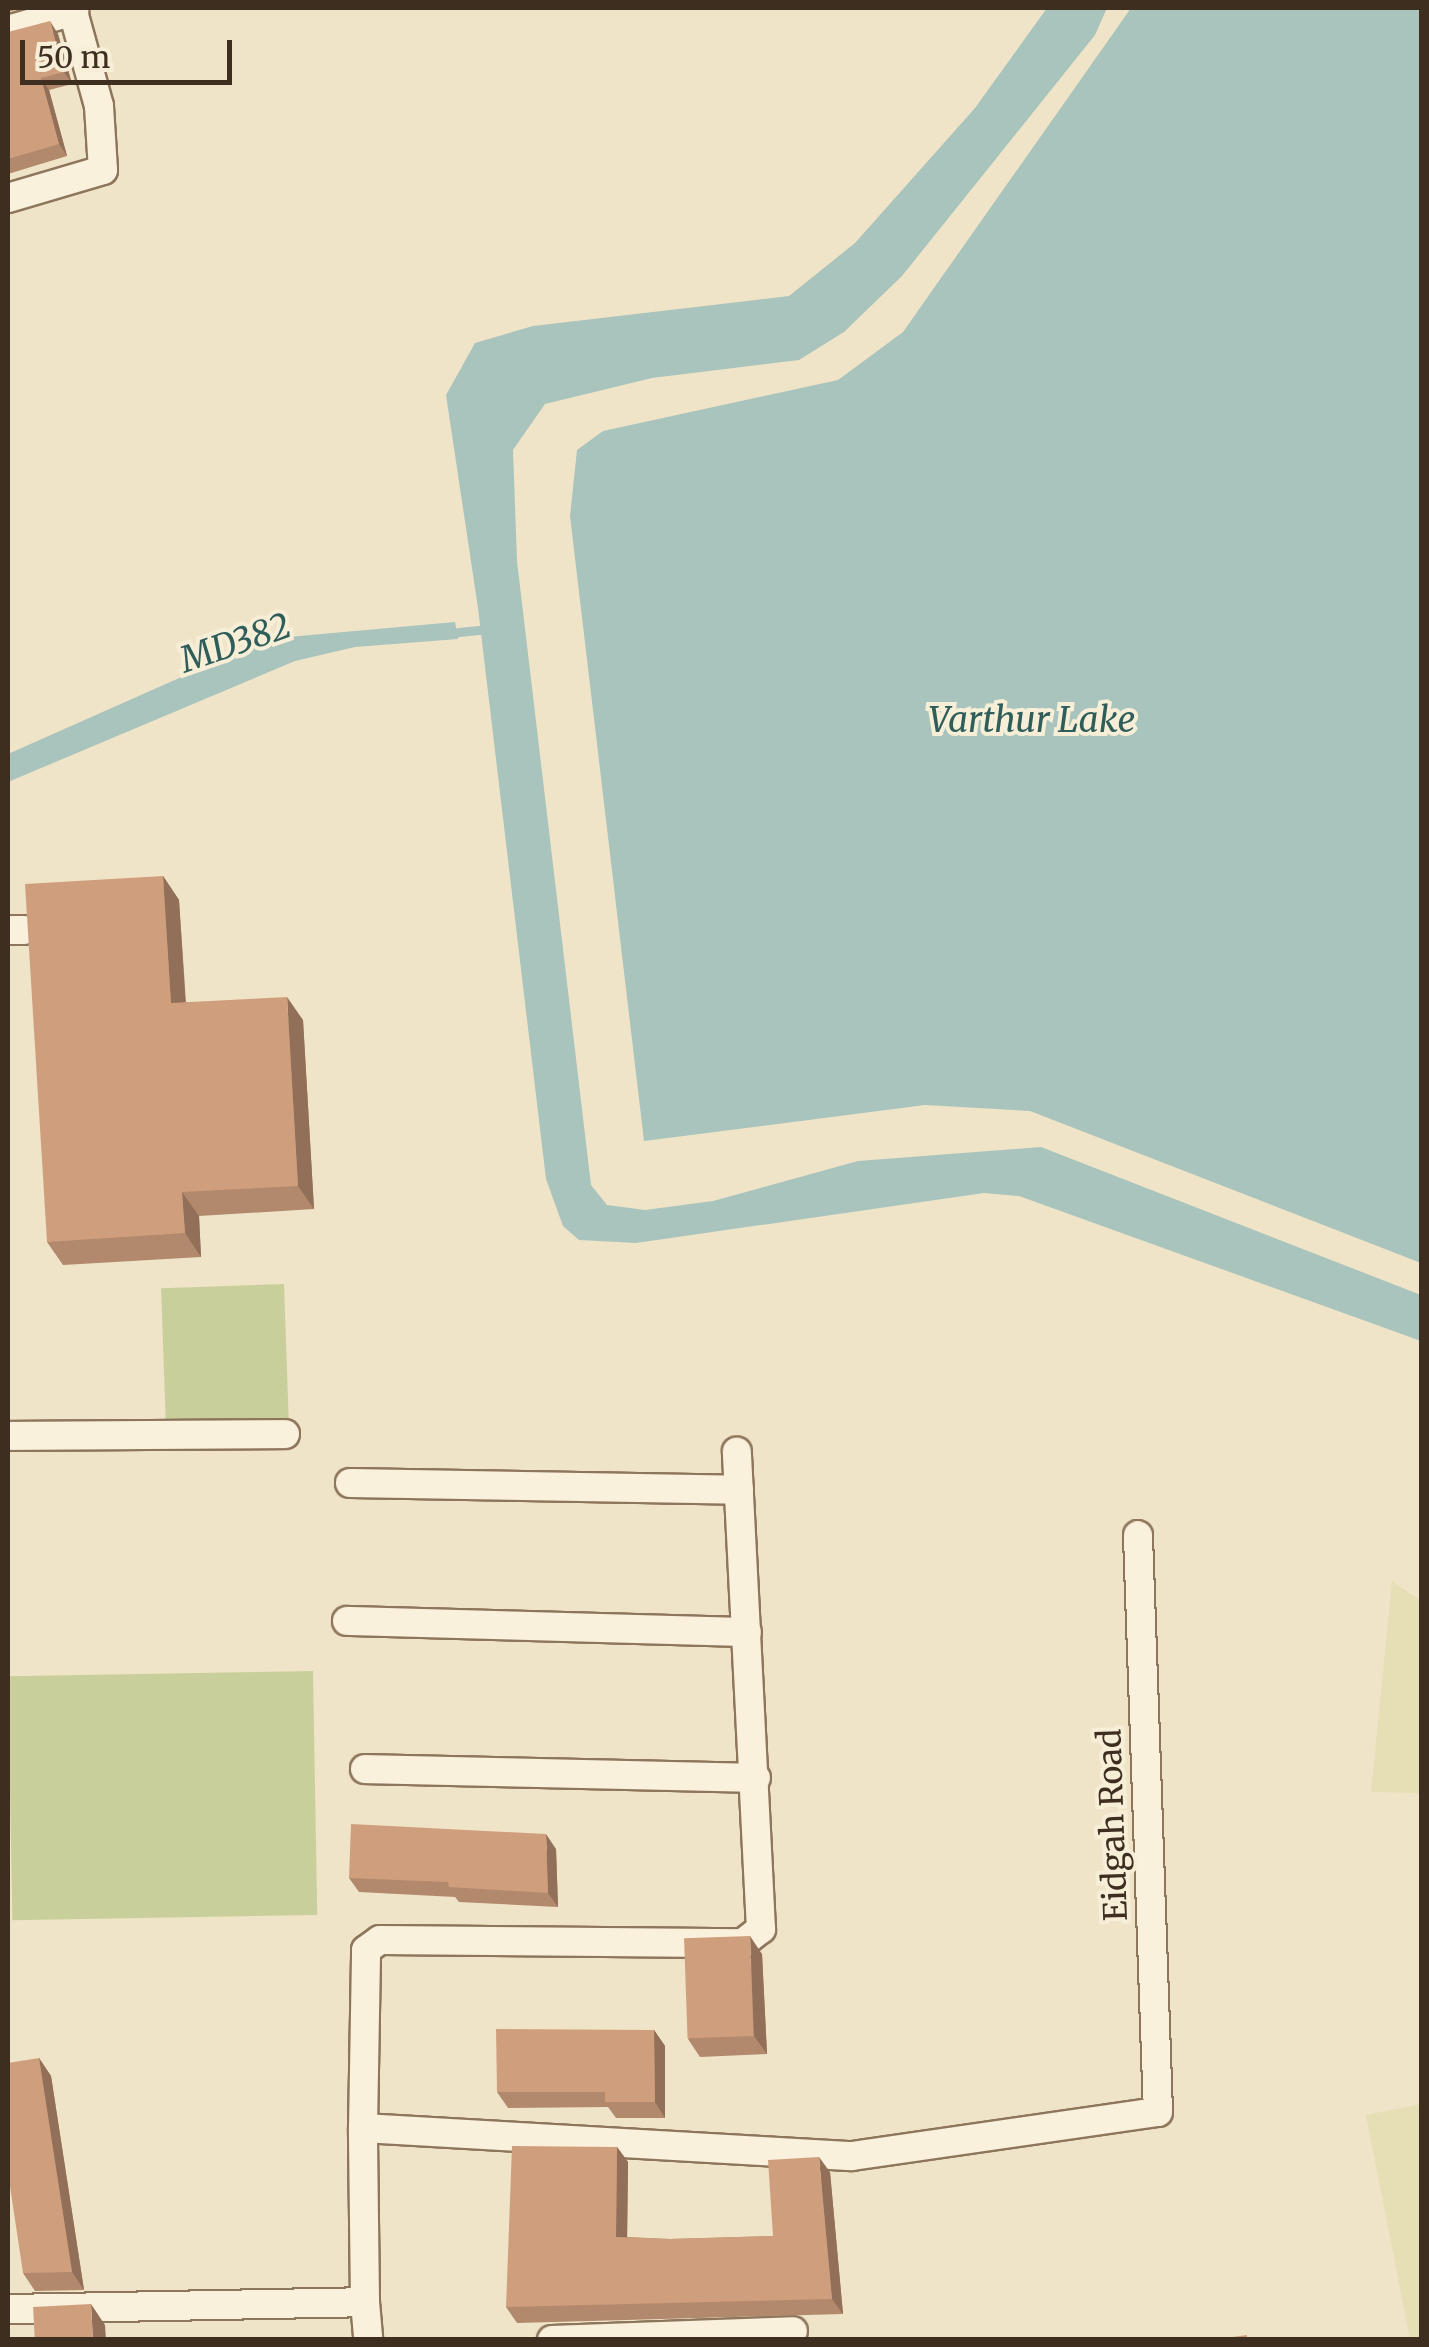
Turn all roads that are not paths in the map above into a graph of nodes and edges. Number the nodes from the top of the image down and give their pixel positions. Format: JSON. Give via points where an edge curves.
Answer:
{"nodes":[{"id":1,"x":73,"y":9,"type":"edge"},
{"id":2,"x":8,"y":30,"type":"edge"},
{"id":3,"x":8,"y":198,"type":"edge"},
{"id":4,"x":285,"y":1434,"type":"dead end"},
{"id":5,"x":8,"y":1436,"type":"edge"},
{"id":6,"x":737,"y":1452,"type":"dead end"},
{"id":7,"x":350,"y":1483,"type":"dead end"},
{"id":8,"x":739,"y":1490,"type":"junction"},
{"id":9,"x":1138,"y":1535,"type":"dead end"},
{"id":10,"x":347,"y":1621,"type":"dead end"},
{"id":11,"x":747,"y":1632,"type":"junction"},
{"id":12,"x":365,"y":1769,"type":"dead end"},
{"id":13,"x":756,"y":1778,"type":"junction"},
{"id":14,"x":363,"y":2128,"type":"junction"},
{"id":15,"x":365,"y":2302,"type":"junction"},
{"id":16,"x":8,"y":2309,"type":"edge"},
{"id":17,"x":793,"y":2331,"type":"dead end"},
{"id":18,"x":368,"y":2340,"type":"edge"},
{"id":19,"x":552,"y":2340,"type":"edge"}],
"edges":[{"from":1,"to":2,"type":"street"},
{"from":1,"to":3,"type":"street","via":[[98,106],[103,170]]},
{"from":4,"to":5,"type":"street"},
{"from":6,"to":8,"type":"street"},
{"from":7,"to":8,"type":"street"},
{"from":8,"to":11,"type":"street"},
{"from":9,"to":14,"type":"street","name":"Eidgah Road","via":[[1158,2112],[852,2156]]},
{"from":10,"to":11,"type":"street"},
{"from":11,"to":13,"type":"street"},
{"from":12,"to":13,"type":"street"},
{"from":13,"to":14,"type":"street","via":[[764,1918],[761,1930],[743,1943],[415,1936],[380,1940],[366,1950]]},
{"from":14,"to":15,"type":"street"},
{"from":15,"to":16,"type":"street"},
{"from":15,"to":18,"type":"street"},
{"from":17,"to":19,"type":"street"}]}
